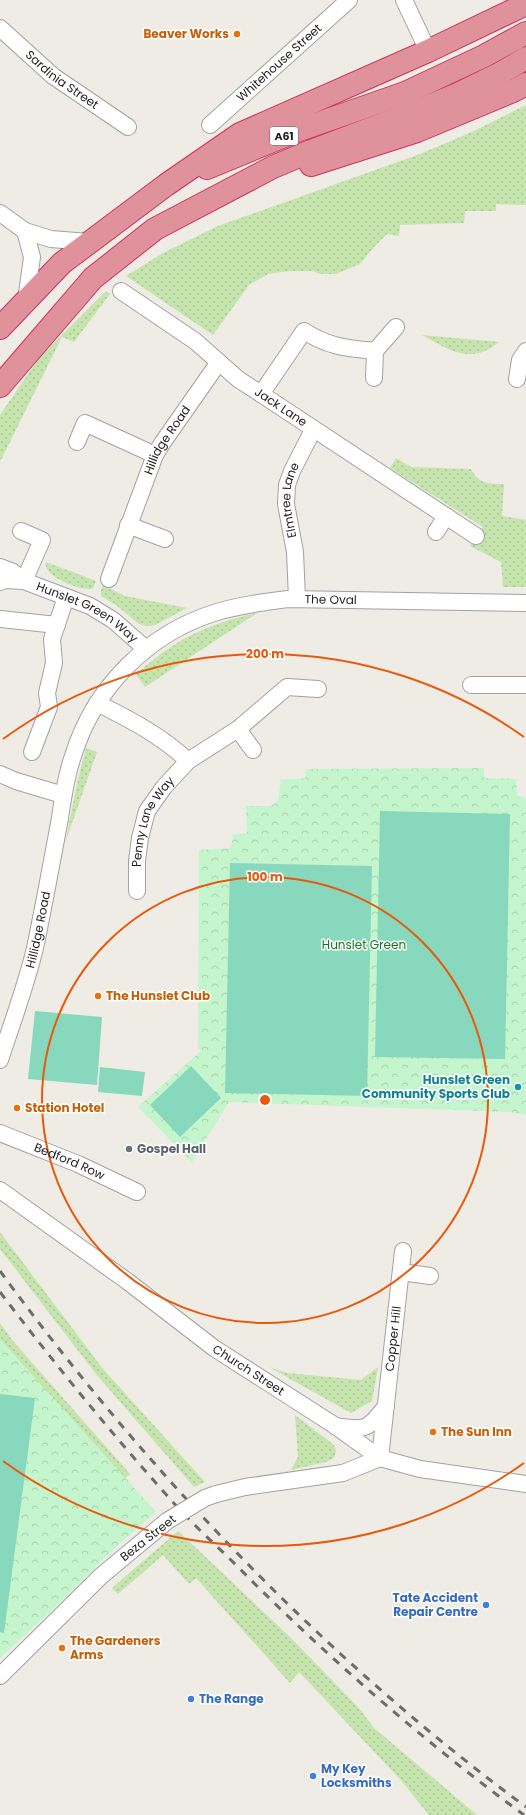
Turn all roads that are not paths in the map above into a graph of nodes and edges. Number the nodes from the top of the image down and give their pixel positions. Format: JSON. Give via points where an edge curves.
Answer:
{"nodes":[{"id":1,"x":349,"y":0,"type":"edge"},
{"id":2,"x":404,"y":0,"type":"edge"},
{"id":3,"x":526,"y":4,"type":"edge"},
{"id":4,"x":0,"y":28,"type":"edge"},
{"id":5,"x":526,"y":33,"type":"edge"},
{"id":6,"x":428,"y":51,"type":"junction"},
{"id":7,"x":526,"y":58,"type":"edge"},
{"id":8,"x":526,"y":84,"type":"edge"},
{"id":9,"x":210,"y":125,"type":"dead end"},
{"id":10,"x":128,"y":127,"type":"dead end"},
{"id":11,"x":252,"y":179,"type":"junction"},
{"id":12,"x":166,"y":185,"type":"junction"},
{"id":13,"x":0,"y":213,"type":"edge"},
{"id":14,"x":24,"y":231,"type":"junction"},
{"id":15,"x":88,"y":242,"type":"junction"},
{"id":16,"x":121,"y":291,"type":"dead end"},
{"id":17,"x":26,"y":301,"type":"junction"},
{"id":18,"x":396,"y":327,"type":"dead end"},
{"id":19,"x":0,"y":328,"type":"edge"},
{"id":20,"x":526,"y":351,"type":"edge"},
{"id":21,"x":375,"y":352,"type":"junction"},
{"id":22,"x":219,"y":362,"type":"junction"},
{"id":23,"x":374,"y":378,"type":"dead end"},
{"id":24,"x":517,"y":379,"type":"dead end"},
{"id":25,"x":0,"y":386,"type":"edge"},
{"id":26,"x":261,"y":394,"type":"junction"},
{"id":27,"x":313,"y":430,"type":"junction"},
{"id":28,"x":77,"y":442,"type":"dead end"},
{"id":29,"x":155,"y":455,"type":"junction"},
{"id":30,"x":446,"y":516,"type":"junction"},
{"id":31,"x":128,"y":525,"type":"junction"},
{"id":32,"x":22,"y":531,"type":"dead end"},
{"id":33,"x":436,"y":532,"type":"dead end"},
{"id":34,"x":476,"y":536,"type":"dead end"},
{"id":35,"x":165,"y":539,"type":"dead end"},
{"id":36,"x":0,"y":567,"type":"edge"},
{"id":37,"x":109,"y":579,"type":"dead end"},
{"id":38,"x":24,"y":581,"type":"junction"},
{"id":39,"x":0,"y":582,"type":"edge"},
{"id":40,"x":66,"y":597,"type":"junction"},
{"id":41,"x":298,"y":598,"type":"junction"},
{"id":42,"x":526,"y":603,"type":"edge"},
{"id":43,"x":0,"y":619,"type":"edge"},
{"id":44,"x":57,"y":625,"type":"junction"},
{"id":45,"x":146,"y":649,"type":"junction"},
{"id":46,"x":471,"y":685,"type":"dead end"},
{"id":47,"x":526,"y":686,"type":"edge"},
{"id":48,"x":318,"y":689,"type":"dead end"},
{"id":49,"x":97,"y":702,"type":"junction"},
{"id":50,"x":238,"y":729,"type":"junction"},
{"id":51,"x":253,"y":750,"type":"dead end"},
{"id":52,"x":32,"y":752,"type":"dead end"},
{"id":53,"x":188,"y":761,"type":"junction"},
{"id":54,"x":0,"y":774,"type":"edge"},
{"id":55,"x":63,"y":795,"type":"junction"},
{"id":56,"x":136,"y":891,"type":"dead end"},
{"id":57,"x":0,"y":1060,"type":"edge"},
{"id":58,"x":0,"y":1133,"type":"edge"},
{"id":59,"x":0,"y":1190,"type":"edge"},
{"id":60,"x":137,"y":1192,"type":"dead end"},
{"id":61,"x":403,"y":1251,"type":"dead end"},
{"id":62,"x":401,"y":1272,"type":"junction"},
{"id":63,"x":430,"y":1276,"type":"dead end"},
{"id":64,"x":386,"y":1405,"type":"junction"},
{"id":65,"x":334,"y":1425,"type":"junction"},
{"id":66,"x":380,"y":1458,"type":"junction"},
{"id":67,"x":526,"y":1484,"type":"edge"},
{"id":68,"x":0,"y":1676,"type":"edge"}],
"edges":[{"from":1,"to":9,"type":"street","name":"Whitehouse Street"},
{"from":2,"to":6,"type":"street"},
{"from":3,"to":6,"type":"highway"},
{"from":4,"to":10,"type":"street","name":"Sardinia Street","via":[[53,76]]},
{"from":5,"to":12,"type":"highway","number":"A61","via":[[405,93],[299,130]]},
{"from":6,"to":12,"type":"highway","via":[[240,134]]},
{"from":7,"to":11,"type":"highway","number":"A61","via":[[458,94],[412,114],[311,151]]},
{"from":8,"to":11,"type":"highway","via":[[417,131],[318,164]]},
{"from":11,"to":25,"type":"highway","number":"A61","via":[[155,229],[96,276]]},
{"from":12,"to":15,"type":"highway","number":"A61"},
{"from":13,"to":14,"type":"street"},
{"from":14,"to":15,"type":"street","via":[[51,239]]},
{"from":14,"to":17,"type":"street","via":[[32,257]]},
{"from":15,"to":17,"type":"highway","number":"A61","via":[[62,263]]},
{"from":16,"to":22,"type":"street","name":"Jack Lane","via":[[195,341]]},
{"from":17,"to":19,"type":"highway","number":"A61"},
{"from":18,"to":21,"type":"street"},
{"from":20,"to":24,"type":"street","via":[[520,360]]},
{"from":21,"to":23,"type":"street"},
{"from":21,"to":26,"type":"street","via":[[319,341],[298,326]]},
{"from":22,"to":26,"type":"street","name":"Jack Lane","via":[[238,379]]},
{"from":22,"to":29,"type":"street","name":"Hillidge Road"},
{"from":26,"to":27,"type":"street","name":"Jack Lane"},
{"from":27,"to":30,"type":"street","name":"Jack Lane"},
{"from":27,"to":41,"type":"street","name":"Elmtree Lane","via":[[287,485],[286,504],[295,552]]},
{"from":28,"to":29,"type":"street","via":[[85,423]]},
{"from":29,"to":31,"type":"street","name":"Hillidge Road"},
{"from":30,"to":33,"type":"street"},
{"from":30,"to":34,"type":"street","name":"Jack Lane"},
{"from":31,"to":35,"type":"street"},
{"from":31,"to":37,"type":"street","name":"Hillidge Road"},
{"from":32,"to":38,"type":"street","via":[[42,540]]},
{"from":36,"to":38,"type":"street","name":"Hunslet Green Way","via":[[13,572]]},
{"from":38,"to":39,"type":"street","name":"Hunslet Green Way"},
{"from":38,"to":40,"type":"street","name":"Hunslet Green Way"},
{"from":40,"to":44,"type":"street"},
{"from":40,"to":45,"type":"street","name":"Hunslet Green Way","via":[[90,606],[112,620]]},
{"from":41,"to":42,"type":"street","name":"The Oval"},
{"from":41,"to":45,"type":"street","name":"The Oval","via":[[264,602],[216,613],[194,622]]},
{"from":43,"to":44,"type":"street"},
{"from":44,"to":52,"type":"street","via":[[52,639],[54,663],[47,693],[49,706]]},
{"from":45,"to":49,"type":"street","name":"Hillidge Road","via":[[113,681]]},
{"from":46,"to":47,"type":"street"},
{"from":48,"to":50,"type":"street","name":"Penny Lane Way","via":[[287,687]]},
{"from":49,"to":53,"type":"street","via":[[152,734]]},
{"from":49,"to":55,"type":"street","name":"Hillidge Road","via":[[73,755]]},
{"from":50,"to":51,"type":"street"},
{"from":50,"to":53,"type":"street","name":"Penny Lane Way"},
{"from":53,"to":56,"type":"street","name":"Penny Lane Way","via":[[147,811],[136,861]]},
{"from":54,"to":55,"type":"street"},
{"from":55,"to":57,"type":"street","name":"Hillidge Road","via":[[34,948]]},
{"from":58,"to":60,"type":"street","name":"Bedford Row","via":[[78,1164]]},
{"from":59,"to":65,"type":"street","name":"Church Street","via":[[123,1278],[214,1348]]},
{"from":61,"to":62,"type":"street","name":"Copper Hill"},
{"from":62,"to":63,"type":"street"},
{"from":62,"to":64,"type":"street","name":"Copper Hill"},
{"from":64,"to":65,"type":"street","via":[[366,1427],[354,1429]]},
{"from":64,"to":66,"type":"street","name":"Copper Hill"},
{"from":65,"to":66,"type":"street","name":"Church Street"},
{"from":66,"to":67,"type":"street","name":"Church Street","via":[[420,1469]]},
{"from":66,"to":68,"type":"street","name":"Beza Street","bridge":true,"via":[[343,1473],[245,1487],[205,1498],[166,1521],[101,1576]]}]}
